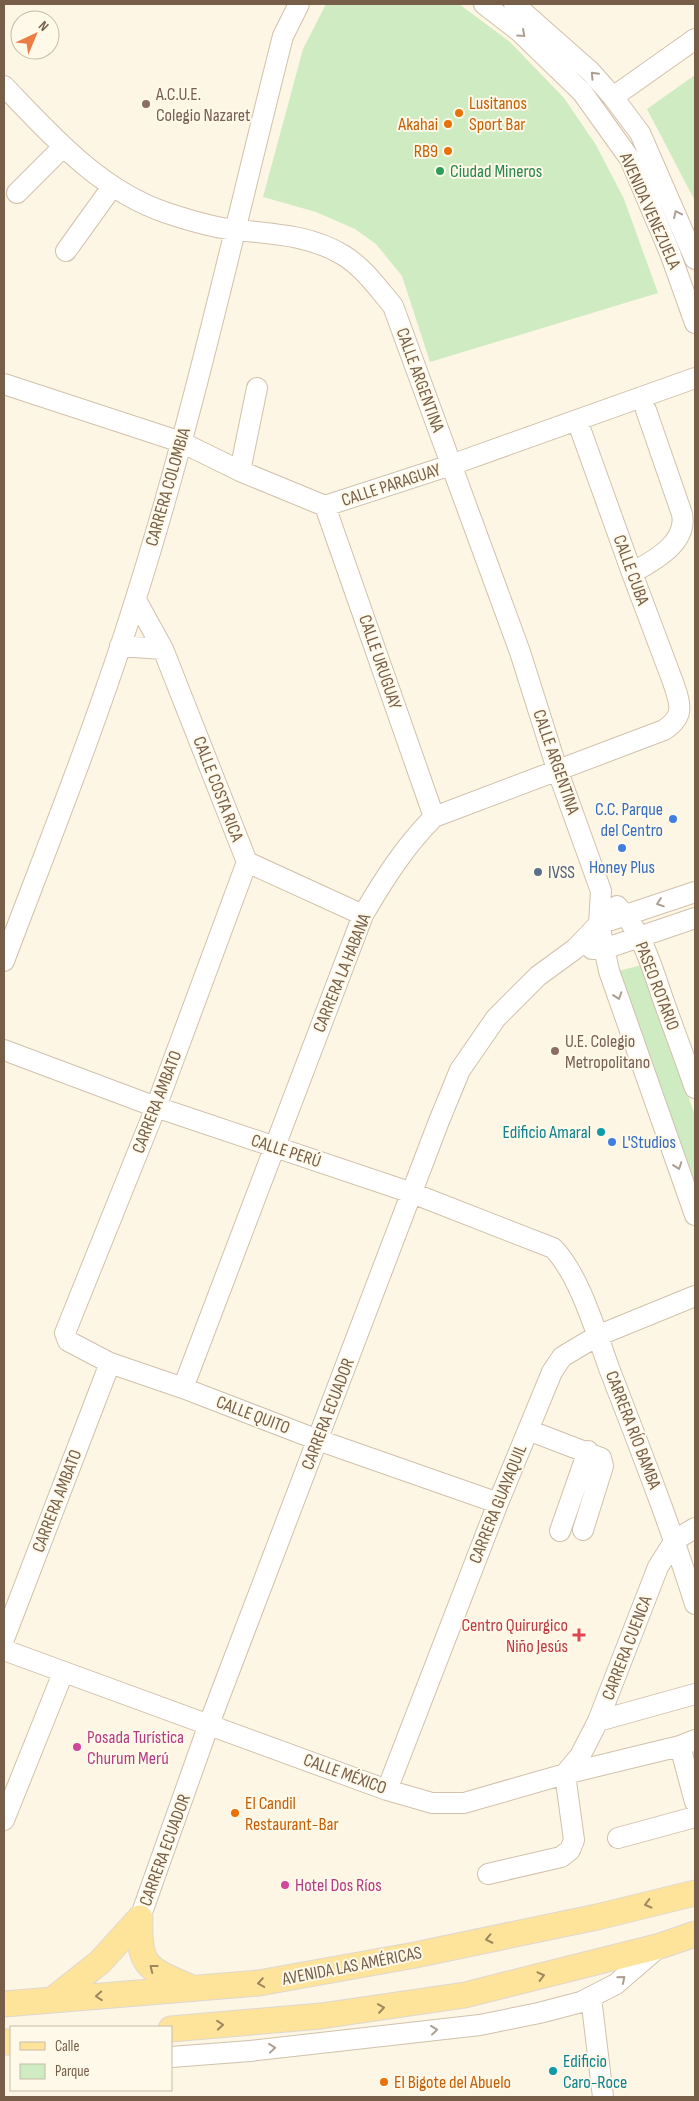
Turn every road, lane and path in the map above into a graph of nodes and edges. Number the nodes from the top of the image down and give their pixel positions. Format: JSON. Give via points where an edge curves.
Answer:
{"nodes":[{"id":1,"x":299,"y":4,"type":"edge"},
{"id":2,"x":484,"y":4,"type":"edge"},
{"id":3,"x":514,"y":4,"type":"edge"},
{"id":4,"x":695,"y":39,"type":"edge"},
{"id":5,"x":4,"y":86,"type":"edge"},
{"id":6,"x":613,"y":97,"type":"junction"},
{"id":7,"x":63,"y":147,"type":"junction"},
{"id":8,"x":112,"y":187,"type":"junction"},
{"id":9,"x":17,"y":193,"type":"dead end"},
{"id":10,"x":234,"y":230,"type":"junction"},
{"id":11,"x":66,"y":251,"type":"dead end"},
{"id":12,"x":695,"y":259,"type":"edge"},
{"id":13,"x":695,"y":323,"type":"edge"},
{"id":14,"x":695,"y":378,"type":"edge"},
{"id":15,"x":4,"y":384,"type":"edge"},
{"id":16,"x":258,"y":388,"type":"dead end"},
{"id":17,"x":646,"y":410,"type":"dead end"},
{"id":18,"x":577,"y":420,"type":"junction"},
{"id":19,"x":181,"y":442,"type":"junction"},
{"id":20,"x":451,"y":465,"type":"junction"},
{"id":21,"x":240,"y":471,"type":"junction"},
{"id":22,"x":325,"y":506,"type":"junction"},
{"id":23,"x":632,"y":573,"type":"junction"},
{"id":24,"x":136,"y":600,"type":"junction"},
{"id":25,"x":120,"y":646,"type":"junction"},
{"id":26,"x":163,"y":649,"type":"junction"},
{"id":27,"x":677,"y":720,"type":"joint"},
{"id":28,"x":557,"y":769,"type":"junction"},
{"id":29,"x":434,"y":817,"type":"junction"},
{"id":30,"x":247,"y":862,"type":"junction"},
{"id":31,"x":601,"y":891,"type":"junction"},
{"id":32,"x":695,"y":892,"type":"edge"},
{"id":33,"x":363,"y":915,"type":"junction"},
{"id":34,"x":626,"y":915,"type":"junction"},
{"id":35,"x":695,"y":918,"type":"edge"},
{"id":36,"x":599,"y":924,"type":"junction"},
{"id":37,"x":640,"y":938,"type":"junction"},
{"id":38,"x":575,"y":949,"type":"junction"},
{"id":39,"x":604,"y":949,"type":"junction"},
{"id":40,"x":4,"y":961,"type":"edge"},
{"id":41,"x":4,"y":1050,"type":"edge"},
{"id":42,"x":695,"y":1088,"type":"edge"},
{"id":43,"x":156,"y":1107,"type":"junction"},
{"id":44,"x":274,"y":1148,"type":"junction"},
{"id":45,"x":412,"y":1193,"type":"junction"},
{"id":46,"x":695,"y":1214,"type":"edge"},
{"id":47,"x":564,"y":1259,"type":"joint"},
{"id":48,"x":695,"y":1296,"type":"edge"},
{"id":49,"x":597,"y":1336,"type":"junction"},
{"id":50,"x":68,"y":1341,"type":"joint"},
{"id":51,"x":110,"y":1363,"type":"junction"},
{"id":52,"x":183,"y":1388,"type":"junction"},
{"id":53,"x":528,"y":1430,"type":"junction"},
{"id":54,"x":318,"y":1440,"type":"junction"},
{"id":55,"x":588,"y":1452,"type":"junction"},
{"id":56,"x":498,"y":1503,"type":"junction"},
{"id":57,"x":695,"y":1528,"type":"edge"},
{"id":58,"x":583,"y":1530,"type":"dead end"},
{"id":59,"x":560,"y":1531,"type":"dead end"},
{"id":60,"x":675,"y":1540,"type":"junction"},
{"id":61,"x":695,"y":1604,"type":"edge"},
{"id":62,"x":4,"y":1639,"type":"edge"},
{"id":63,"x":4,"y":1650,"type":"edge"},
{"id":64,"x":64,"y":1673,"type":"junction"},
{"id":65,"x":695,"y":1694,"type":"edge"},
{"id":66,"x":598,"y":1721,"type":"junction"},
{"id":67,"x":209,"y":1724,"type":"junction"},
{"id":68,"x":688,"y":1743,"type":"edge"},
{"id":69,"x":565,"y":1774,"type":"junction"},
{"id":70,"x":387,"y":1790,"type":"junction"},
{"id":71,"x":695,"y":1802,"type":"edge"},
{"id":72,"x":695,"y":1817,"type":"edge"},
{"id":73,"x":4,"y":1820,"type":"edge"},
{"id":74,"x":618,"y":1838,"type":"dead end"},
{"id":75,"x":488,"y":1874,"type":"dead end"},
{"id":76,"x":695,"y":1893,"type":"edge"},
{"id":77,"x":140,"y":1918,"type":"junction"},
{"id":78,"x":695,"y":1934,"type":"edge"},
{"id":79,"x":660,"y":1946,"type":"junction"},
{"id":80,"x":196,"y":1990,"type":"junction"},
{"id":81,"x":591,"y":1997,"type":"junction"},
{"id":82,"x":52,"y":2000,"type":"junction"},
{"id":83,"x":4,"y":2004,"type":"edge"},
{"id":84,"x":172,"y":2029,"type":"edge"},
{"id":85,"x":172,"y":2057,"type":"edge"},
{"id":86,"x":603,"y":2097,"type":"edge"}],
"edges":[{"from":1,"to":10,"type":"street","name":"CARRERA COLOMBIA","via":[[283,36]]},
{"from":2,"to":13,"type":"street","name":"AVENIDA VENEZUELA","one_way":true,"via":[[519,31],[582,92],[630,159],[670,253]]},
{"from":6,"to":3,"type":"street","name":"AVENIDA VENEZUELA","one_way":true,"via":[[591,72]]},
{"from":4,"to":6,"type":"street"},
{"from":5,"to":7,"type":"street","name":"CALLE ARGENTINA"},
{"from":12,"to":6,"type":"street","name":"AVENIDA VENEZUELA","one_way":true,"via":[[640,133]]},
{"from":7,"to":8,"type":"street","name":"CALLE ARGENTINA"},
{"from":7,"to":9,"type":"street"},
{"from":8,"to":10,"type":"street","name":"CALLE ARGENTINA","via":[[166,212]]},
{"from":8,"to":11,"type":"street"},
{"from":10,"to":19,"type":"street","name":"CARRERA COLOMBIA"},
{"from":10,"to":20,"type":"street","name":"CALLE ARGENTINA","via":[[272,232],[317,242],[344,255],[369,276],[392,306]]},
{"from":14,"to":18,"type":"street","name":"CALLE PARAGUAY"},
{"from":15,"to":19,"type":"street","name":"CALLE PARAGUAY"},
{"from":16,"to":21,"type":"street"},
{"from":17,"to":23,"type":"street","via":[[682,514],[683,527],[678,538],[665,550]]},
{"from":18,"to":20,"type":"street","name":"CALLE PARAGUAY"},
{"from":18,"to":23,"type":"street","name":"CALLE CUBA"},
{"from":19,"to":21,"type":"street","name":"CALLE PARAGUAY"},
{"from":19,"to":24,"type":"street","name":"CARRERA COLOMBIA"},
{"from":20,"to":22,"type":"street","name":"CALLE PARAGUAY"},
{"from":20,"to":28,"type":"street","name":"CALLE ARGENTINA","via":[[520,652]]},
{"from":21,"to":22,"type":"street","name":"CALLE PARAGUAY"},
{"from":22,"to":29,"type":"street","name":"CALLE URUGUAY"},
{"from":23,"to":27,"type":"street","name":"CALLE CUBA","via":[[676,691],[680,712]]},
{"from":24,"to":25,"type":"street","name":"CARRERA COLOMBIA"},
{"from":24,"to":26,"type":"street","name":"CALLE COSTA RICA"},
{"from":25,"to":26,"type":"street"},
{"from":25,"to":40,"type":"street","name":"CARRERA COLOMBIA","via":[[90,736]]},
{"from":26,"to":30,"type":"street","name":"CALLE COSTA RICA"},
{"from":27,"to":28,"type":"street","name":"CARRERA LA HABANA","via":[[664,730]]},
{"from":28,"to":29,"type":"street","name":"CARRERA LA HABANA"},
{"from":28,"to":31,"type":"street","name":"CALLE ARGENTINA"},
{"from":29,"to":33,"type":"street","name":"CARRERA LA HABANA","via":[[391,868]]},
{"from":30,"to":33,"type":"street","name":"CALLE COSTA RICA"},
{"from":30,"to":43,"type":"street","name":"CARRERA AMBATO"},
{"from":31,"to":34,"type":"street","name":"CALLE ARGENTINA"},
{"from":31,"to":36,"type":"street","name":"CALLE ARGENTINA"},
{"from":32,"to":34,"type":"street","one_way":true},
{"from":33,"to":44,"type":"street","name":"CARRERA LA HABANA"},
{"from":34,"to":36,"type":"street"},
{"from":34,"to":37,"type":"street","name":"PASEO ROTARIO"},
{"from":35,"to":37,"type":"street"},
{"from":36,"to":38,"type":"street","name":"CARRERA ECUADOR"},
{"from":36,"to":39,"type":"street"},
{"from":37,"to":39,"type":"street"},
{"from":37,"to":42,"type":"street","name":"PASEO ROTARIO"},
{"from":38,"to":39,"type":"street"},
{"from":38,"to":45,"type":"street","name":"CARRERA ECUADOR","via":[[538,976],[496,1018],[460,1070]]},
{"from":39,"to":46,"type":"street","one_way":true},
{"from":41,"to":43,"type":"street","name":"CALLE PERÚ"},
{"from":43,"to":44,"type":"street","name":"CALLE PERÚ"},
{"from":43,"to":50,"type":"street","name":"CARRERA AMBATO","via":[[65,1332]]},
{"from":44,"to":45,"type":"street","name":"CALLE PERÚ"},
{"from":44,"to":52,"type":"street","name":"CARRERA LA HABANA"},
{"from":45,"to":47,"type":"street","name":"CALLE PERÚ","via":[[553,1248]]},
{"from":45,"to":54,"type":"street","name":"CARRERA ECUADOR"},
{"from":47,"to":49,"type":"street","name":"CARRERA RÍO BAMBA"},
{"from":48,"to":49,"type":"street","name":"CARRERA GUAYAQUIL"},
{"from":49,"to":53,"type":"street","name":"CARRERA GUAYAQUIL","via":[[562,1357],[552,1372]]},
{"from":49,"to":60,"type":"street","name":"CARRERA RÍO BAMBA"},
{"from":50,"to":51,"type":"street","name":"CALLE QUITO"},
{"from":51,"to":52,"type":"street","name":"CALLE QUITO"},
{"from":51,"to":62,"type":"street","name":"CARRERA AMBATO"},
{"from":52,"to":54,"type":"street","name":"CALLE QUITO"},
{"from":53,"to":55,"type":"street"},
{"from":53,"to":56,"type":"street","name":"CARRERA GUAYAQUIL"},
{"from":54,"to":56,"type":"street","name":"CALLE QUITO"},
{"from":54,"to":67,"type":"street","name":"CARRERA ECUADOR"},
{"from":55,"to":58,"type":"street","via":[[601,1458],[603,1466]]},
{"from":55,"to":59,"type":"street"},
{"from":56,"to":70,"type":"street","name":"CARRERA GUAYAQUIL"},
{"from":57,"to":60,"type":"street","name":"CARRERA CUENCA"},
{"from":60,"to":61,"type":"street","name":"CARRERA RÍO BAMBA"},
{"from":60,"to":66,"type":"street","name":"CARRERA CUENCA","via":[[658,1567]]},
{"from":63,"to":64,"type":"street","name":"CALLE MÉXICO"},
{"from":64,"to":67,"type":"street","name":"CALLE MÉXICO"},
{"from":64,"to":73,"type":"street"},
{"from":65,"to":66,"type":"street"},
{"from":66,"to":69,"type":"street","name":"CARRERA CUENCA","via":[[580,1756]]},
{"from":67,"to":70,"type":"street","name":"CALLE MÉXICO"},
{"from":67,"to":77,"type":"street","name":"CARRERA ECUADOR"},
{"from":68,"to":69,"type":"street","name":"CALLE MÉXICO"},
{"from":68,"to":71,"type":"street"},
{"from":69,"to":70,"type":"street","name":"CALLE MÉXICO","via":[[464,1803],[432,1802]]},
{"from":69,"to":75,"type":"street","via":[[574,1840],[570,1850],[561,1857]]},
{"from":72,"to":74,"type":"street"},
{"from":76,"to":80,"type":"main road","name":"AVENIDA LAS AMÉRICAS","one_way":true,"via":[[415,1955],[259,1983]]},
{"from":80,"to":77,"type":"main road","one_way":true,"via":[[149,1966],[139,1943]]},
{"from":77,"to":82,"type":"main road","via":[[100,1962]]},
{"from":78,"to":79,"type":"main road"},
{"from":81,"to":79,"type":"street","one_way":true,"via":[[616,1984]]},
{"from":84,"to":79,"type":"main road","one_way":true,"via":[[320,2016],[465,1995]]},
{"from":80,"to":82,"type":"main road","name":"AVENIDA LAS AMÉRICAS","one_way":true},
{"from":85,"to":81,"type":"street","one_way":true,"via":[[480,2025],[539,2013]]},
{"from":81,"to":86,"type":"street"},
{"from":82,"to":83,"type":"main road","name":"AVENIDA LAS AMÉRICAS"}]}
